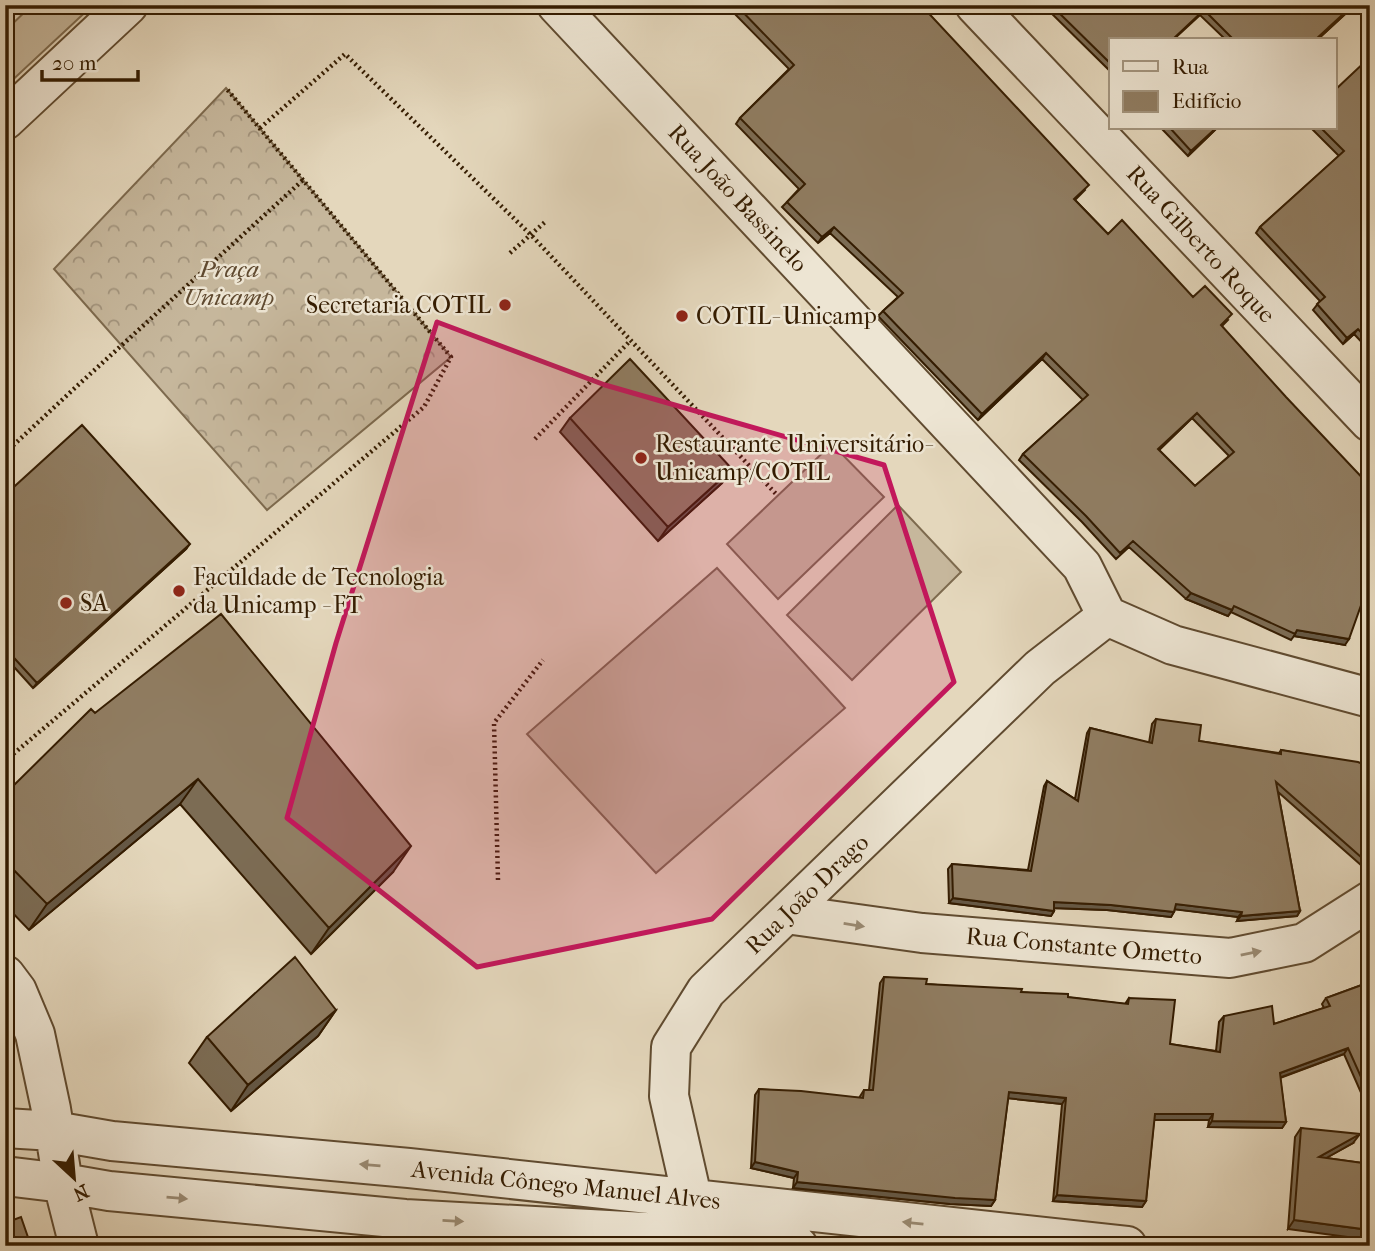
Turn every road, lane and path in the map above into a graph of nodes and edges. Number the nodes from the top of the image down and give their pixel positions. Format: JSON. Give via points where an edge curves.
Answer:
{"nodes":[{"id":1,"x":128,"y":5,"type":"edge"},
{"id":2,"x":975,"y":5,"type":"edge"},
{"id":3,"x":575,"y":11,"type":"edge"},
{"id":4,"x":226,"y":88,"type":"dead end"},
{"id":5,"x":5,"y":120,"type":"edge"},
{"id":6,"x":260,"y":128,"type":"junction"},
{"id":7,"x":303,"y":180,"type":"junction"},
{"id":8,"x":545,"y":222,"type":"dead end"},
{"id":9,"x":531,"y":235,"type":"junction"},
{"id":10,"x":510,"y":253,"type":"dead end"},
{"id":11,"x":630,"y":341,"type":"junction"},
{"id":12,"x":1370,"y":422,"type":"edge"},
{"id":13,"x":535,"y":439,"type":"dead end"},
{"id":14,"x":5,"y":453,"type":"edge"},
{"id":15,"x":778,"y":496,"type":"dead end"},
{"id":16,"x":1107,"y":616,"type":"junction"},
{"id":17,"x":543,"y":660,"type":"dead end"},
{"id":18,"x":1370,"y":698,"type":"edge"},
{"id":19,"x":5,"y":761,"type":"edge"},
{"id":20,"x":498,"y":880,"type":"dead end"},
{"id":21,"x":1370,"y":901,"type":"edge"},
{"id":22,"x":786,"y":914,"type":"junction"},
{"id":23,"x":5,"y":975,"type":"edge"},
{"id":24,"x":5,"y":1128,"type":"edge"},
{"id":25,"x":54,"y":1132,"type":"junction"},
{"id":26,"x":409,"y":1168,"type":"junction"},
{"id":27,"x":5,"y":1176,"type":"edge"},
{"id":28,"x":63,"y":1183,"type":"junction"},
{"id":29,"x":698,"y":1226,"type":"edge"},
{"id":30,"x":407,"y":1232,"type":"edge"},
{"id":31,"x":79,"y":1246,"type":"edge"},
{"id":32,"x":798,"y":1246,"type":"edge"},
{"id":33,"x":1127,"y":1246,"type":"edge"}],
"edges":[{"from":1,"to":5,"type":"street"},
{"from":2,"to":12,"type":"street","name":"Rua Gilberto Roque"},
{"from":3,"to":16,"type":"street","name":"Rua João Bassinelo","via":[[1082,566]]},
{"from":4,"to":6,"type":"path"},
{"from":6,"to":7,"type":"path"},
{"from":6,"to":9,"type":"path","via":[[345,54]]},
{"from":7,"to":14,"type":"path"},
{"from":7,"to":19,"type":"path","via":[[451,357],[424,407]]},
{"from":8,"to":9,"type":"path"},
{"from":9,"to":10,"type":"path"},
{"from":9,"to":11,"type":"path"},
{"from":11,"to":13,"type":"path"},
{"from":11,"to":15,"type":"path"},
{"from":16,"to":18,"type":"street","via":[[1173,645]]},
{"from":16,"to":22,"type":"street","name":"Rua João Drago","via":[[1040,668]]},
{"from":17,"to":20,"type":"path","via":[[494,723]]},
{"from":22,"to":21,"type":"street","name":"Rua Constante Ometto","one_way":true,"via":[[922,933],[1230,958],[1304,943]]},
{"from":22,"to":29,"type":"street","name":"Rua João Drago","via":[[706,991],[671,1047],[669,1096]]},
{"from":23,"to":25,"type":"street","via":[[35,1034]]},
{"from":24,"to":25,"type":"street","name":"Avenida Cônego Manuel Alves"},
{"from":26,"to":25,"type":"street","name":"Avenida Cônego Manuel Alves","one_way":true},
{"from":25,"to":28,"type":"street"},
{"from":26,"to":29,"type":"street","name":"Avenida Cônego Manuel Alves"},
{"from":26,"to":30,"type":"street"},
{"from":27,"to":28,"type":"street","name":"Avenida Cônego Manuel Alves"},
{"from":28,"to":30,"type":"street","name":"Avenida Cônego Manuel Alves","one_way":true},
{"from":28,"to":31,"type":"street"},
{"from":30,"to":29,"type":"street","name":"Avenida Cônego Manuel Alves","one_way":true},
{"from":29,"to":32,"type":"street","name":"Avenida Cônego Manuel Alves"},
{"from":33,"to":29,"type":"street","name":"Avenida Cônego Manuel Alves","one_way":true}]}
